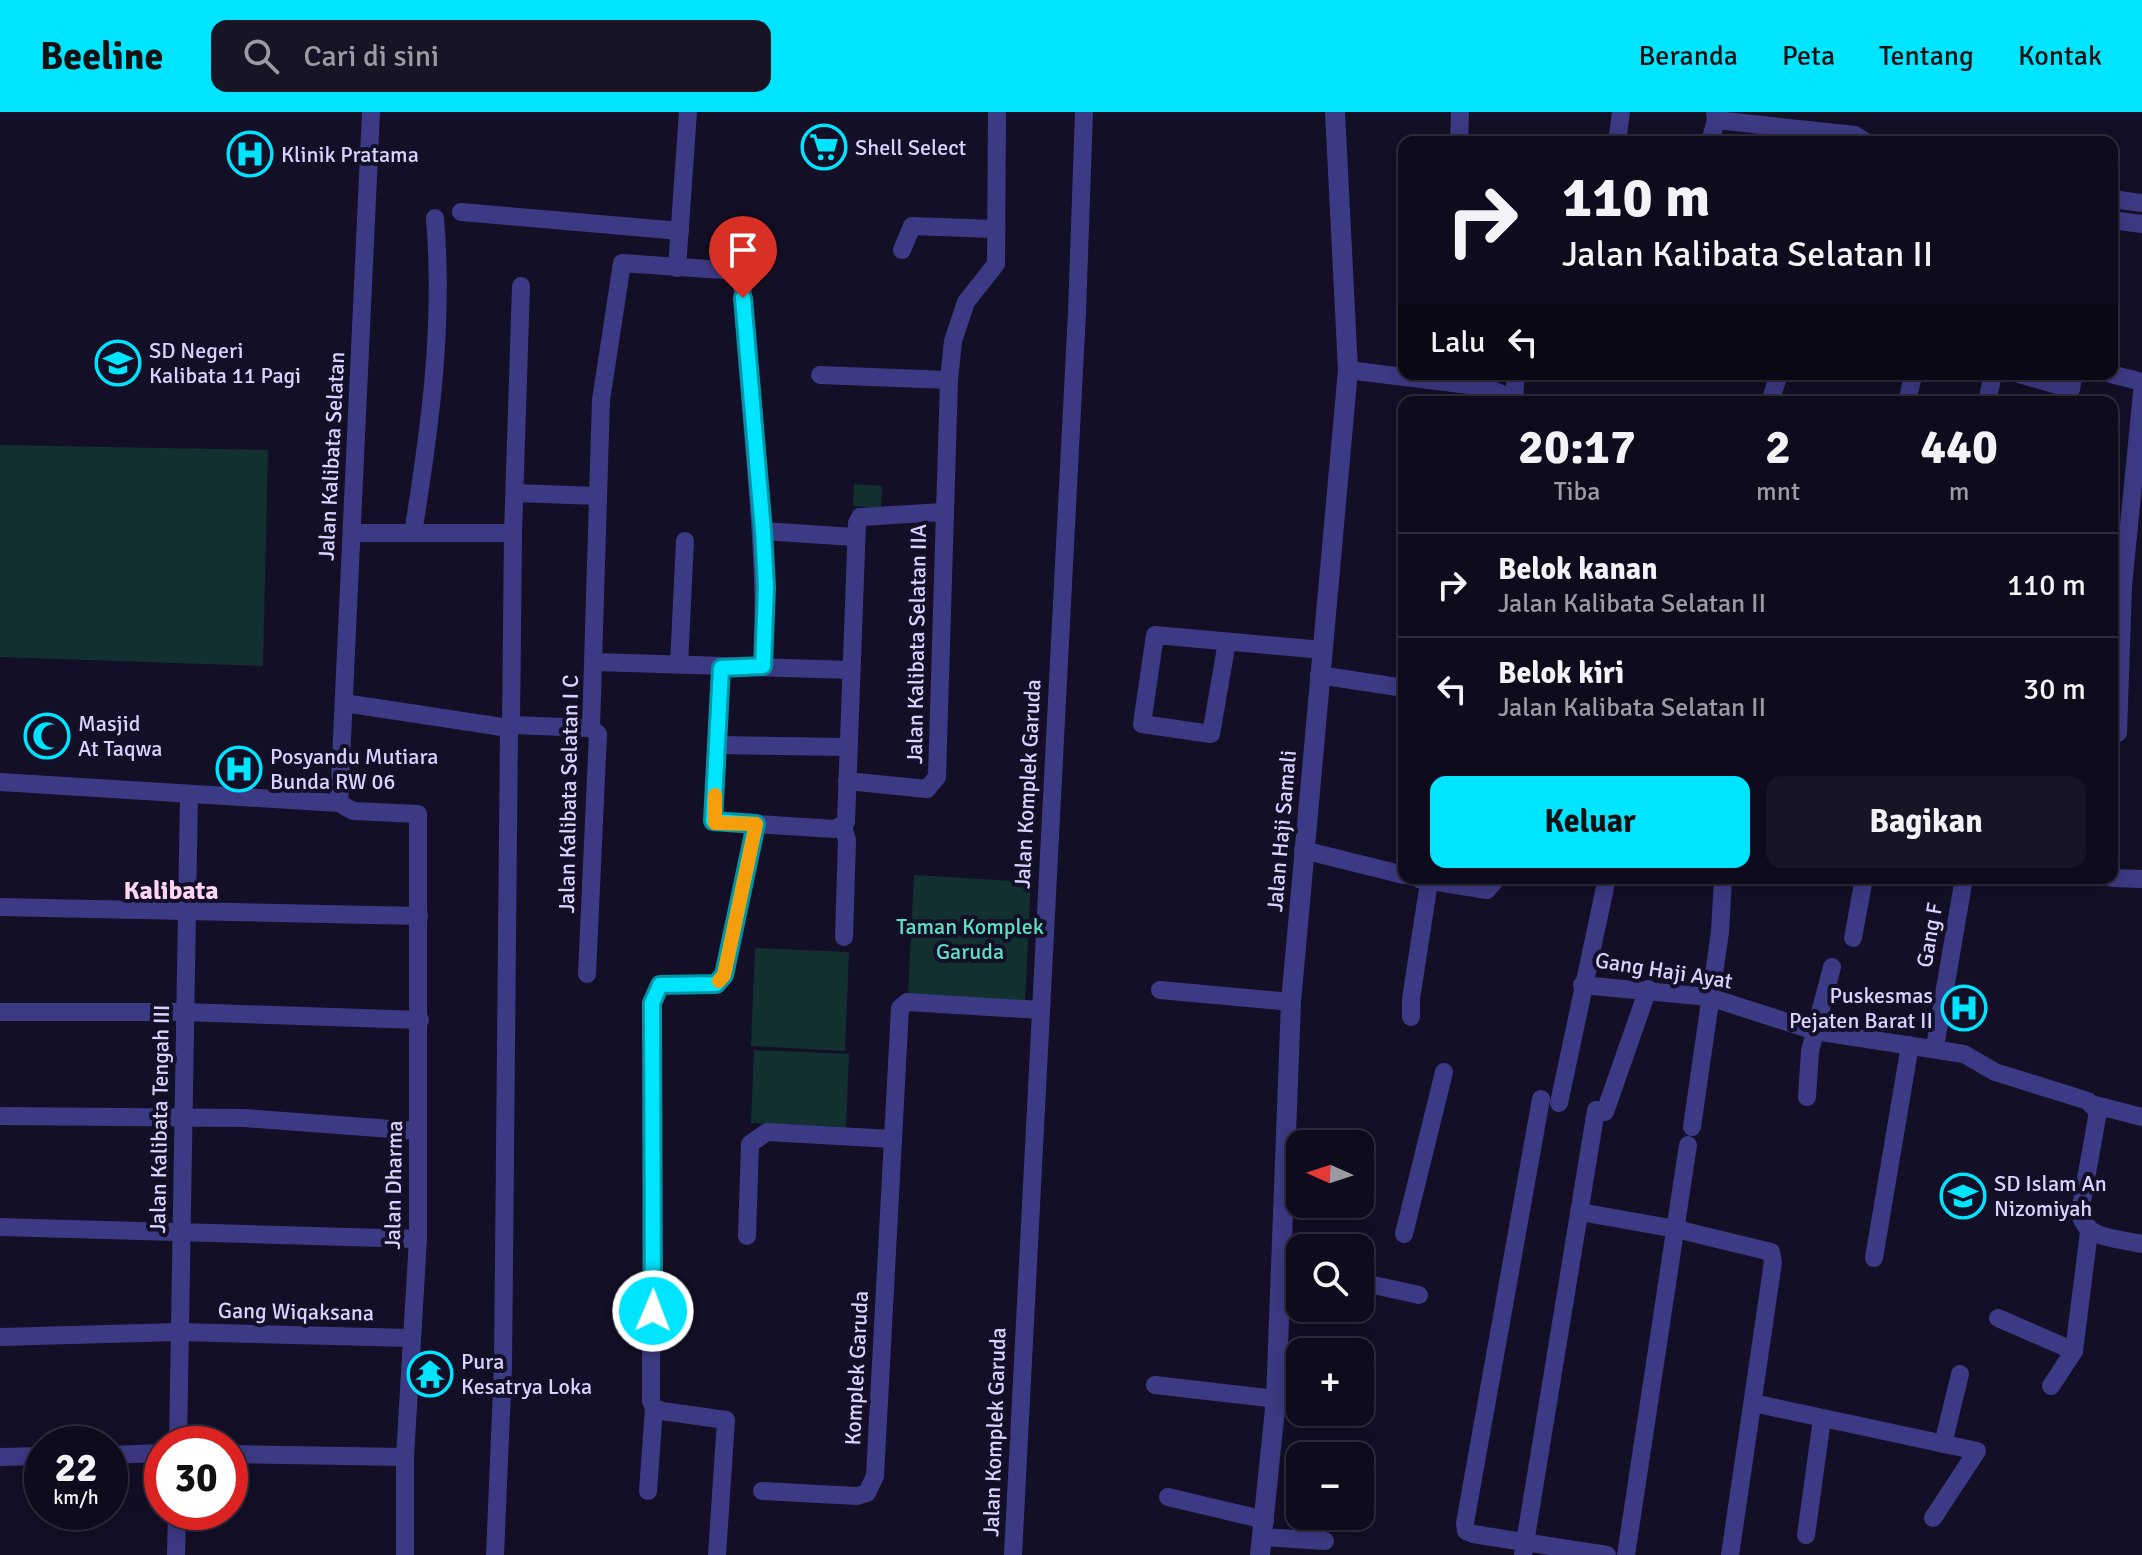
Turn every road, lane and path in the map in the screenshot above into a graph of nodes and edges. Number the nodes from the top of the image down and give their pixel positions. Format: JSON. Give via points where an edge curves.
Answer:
{"nodes":[{"id":1,"x":371,"y":112,"type":"edge"},
{"id":2,"x":688,"y":112,"type":"edge"},
{"id":3,"x":997,"y":112,"type":"edge"},
{"id":4,"x":1084,"y":112,"type":"edge"},
{"id":5,"x":1335,"y":112,"type":"edge"},
{"id":6,"x":1460,"y":112,"type":"edge"},
{"id":7,"x":1621,"y":112,"type":"edge"},
{"id":8,"x":1716,"y":116,"type":"edge"},
{"id":9,"x":1459,"y":136,"type":"edge"},
{"id":10,"x":1618,"y":136,"type":"edge"},
{"id":11,"x":1711,"y":136,"type":"edge"},
{"id":12,"x":1857,"y":136,"type":"edge"},
{"id":13,"x":2118,"y":200,"type":"edge"},
{"id":14,"x":2142,"y":203,"type":"edge"},
{"id":15,"x":461,"y":212,"type":"dead end"},
{"id":16,"x":435,"y":218,"type":"dead end"},
{"id":17,"x":2118,"y":221,"type":"edge"},
{"id":18,"x":2142,"y":224,"type":"edge"},
{"id":19,"x":995,"y":229,"type":"junction"},
{"id":20,"x":680,"y":231,"type":"junction"},
{"id":21,"x":902,"y":250,"type":"dead end"},
{"id":22,"x":677,"y":268,"type":"junction"},
{"id":23,"x":521,"y":286,"type":"dead end"},
{"id":24,"x":1348,"y":370,"type":"junction"},
{"id":25,"x":820,"y":375,"type":"dead end"},
{"id":26,"x":1398,"y":376,"type":"edge"},
{"id":27,"x":2118,"y":376,"type":"edge"},
{"id":28,"x":949,"y":380,"type":"junction"},
{"id":29,"x":1429,"y":380,"type":"edge"},
{"id":30,"x":1912,"y":380,"type":"dead end"},
{"id":31,"x":2040,"y":380,"type":"edge"},
{"id":32,"x":2073,"y":380,"type":"edge"},
{"id":33,"x":2142,"y":382,"type":"edge"},
{"id":34,"x":2142,"y":393,"type":"edge"},
{"id":35,"x":1509,"y":396,"type":"edge"},
{"id":36,"x":1908,"y":396,"type":"edge"},
{"id":37,"x":515,"y":493,"type":"junction"},
{"id":38,"x":598,"y":496,"type":"junction"},
{"id":39,"x":943,"y":512,"type":"junction"},
{"id":40,"x":763,"y":531,"type":"junction"},
{"id":41,"x":352,"y":533,"type":"junction"},
{"id":42,"x":413,"y":533,"type":"junction"},
{"id":43,"x":513,"y":533,"type":"junction"},
{"id":44,"x":854,"y":537,"type":"junction"},
{"id":45,"x":685,"y":541,"type":"dead end"},
{"id":46,"x":2126,"y":586,"type":"edge"},
{"id":47,"x":1227,"y":642,"type":"junction"},
{"id":48,"x":1323,"y":650,"type":"junction"},
{"id":49,"x":595,"y":662,"type":"junction"},
{"id":50,"x":679,"y":664,"type":"junction"},
{"id":51,"x":763,"y":666,"type":"junction"},
{"id":52,"x":721,"y":668,"type":"junction"},
{"id":53,"x":850,"y":670,"type":"junction"},
{"id":54,"x":1319,"y":675,"type":"junction"},
{"id":55,"x":1398,"y":687,"type":"edge"},
{"id":56,"x":344,"y":703,"type":"junction"},
{"id":57,"x":510,"y":726,"type":"junction"},
{"id":58,"x":591,"y":728,"type":"junction"},
{"id":59,"x":2118,"y":733,"type":"dead end"},
{"id":60,"x":719,"y":745,"type":"junction"},
{"id":61,"x":848,"y":747,"type":"junction"},
{"id":62,"x":847,"y":781,"type":"junction"},
{"id":63,"x":0,"y":782,"type":"edge"},
{"id":64,"x":189,"y":794,"type":"junction"},
{"id":65,"x":339,"y":803,"type":"junction"},
{"id":66,"x":756,"y":824,"type":"junction"},
{"id":67,"x":843,"y":827,"type":"junction"},
{"id":68,"x":1303,"y":850,"type":"junction"},
{"id":69,"x":1398,"y":874,"type":"edge"},
{"id":70,"x":2118,"y":878,"type":"edge"},
{"id":71,"x":2142,"y":879,"type":"edge"},
{"id":72,"x":1433,"y":884,"type":"edge"},
{"id":73,"x":1455,"y":884,"type":"edge"},
{"id":74,"x":1492,"y":884,"type":"edge"},
{"id":75,"x":1606,"y":884,"type":"edge"},
{"id":76,"x":1723,"y":884,"type":"edge"},
{"id":77,"x":1863,"y":884,"type":"edge"},
{"id":78,"x":1963,"y":884,"type":"edge"},
{"id":79,"x":0,"y":907,"type":"edge"},
{"id":80,"x":186,"y":912,"type":"junction"},
{"id":81,"x":419,"y":916,"type":"junction"},
{"id":82,"x":844,"y":937,"type":"dead end"},
{"id":83,"x":1853,"y":938,"type":"dead end"},
{"id":84,"x":1832,"y":967,"type":"dead end"},
{"id":85,"x":587,"y":974,"type":"dead end"},
{"id":86,"x":1582,"y":985,"type":"junction"},
{"id":87,"x":1648,"y":989,"type":"junction"},
{"id":88,"x":1160,"y":990,"type":"dead end"},
{"id":89,"x":1709,"y":997,"type":"junction"},
{"id":90,"x":1291,"y":1002,"type":"junction"},
{"id":91,"x":1039,"y":1010,"type":"junction"},
{"id":92,"x":0,"y":1012,"type":"edge"},
{"id":93,"x":184,"y":1012,"type":"junction"},
{"id":94,"x":1411,"y":1017,"type":"dead end"},
{"id":95,"x":420,"y":1020,"type":"junction"},
{"id":96,"x":1815,"y":1031,"type":"junction"},
{"id":97,"x":1910,"y":1045,"type":"junction"},
{"id":98,"x":1935,"y":1047,"type":"junction"},
{"id":99,"x":1444,"y":1072,"type":"dead end"},
{"id":100,"x":1807,"y":1097,"type":"dead end"},
{"id":101,"x":2095,"y":1105,"type":"junction"},
{"id":102,"x":0,"y":1116,"type":"edge"},
{"id":103,"x":2142,"y":1117,"type":"edge"},
{"id":104,"x":183,"y":1118,"type":"junction"},
{"id":105,"x":418,"y":1131,"type":"junction"},
{"id":106,"x":892,"y":1139,"type":"junction"},
{"id":107,"x":1580,"y":1212,"type":"junction"},
{"id":108,"x":0,"y":1227,"type":"edge"},
{"id":109,"x":1676,"y":1229,"type":"junction"},
{"id":110,"x":2089,"y":1232,"type":"junction"},
{"id":111,"x":182,"y":1233,"type":"junction"},
{"id":112,"x":1291,"y":1234,"type":"edge"},
{"id":113,"x":1404,"y":1234,"type":"dead end"},
{"id":114,"x":747,"y":1236,"type":"dead end"},
{"id":115,"x":418,"y":1239,"type":"junction"},
{"id":116,"x":2142,"y":1244,"type":"edge"},
{"id":117,"x":1874,"y":1258,"type":"dead end"},
{"id":118,"x":1374,"y":1285,"type":"edge"},
{"id":119,"x":1419,"y":1295,"type":"dead end"},
{"id":120,"x":1286,"y":1312,"type":"edge"},
{"id":121,"x":1998,"y":1318,"type":"dead end"},
{"id":122,"x":179,"y":1332,"type":"junction"},
{"id":123,"x":0,"y":1337,"type":"edge"},
{"id":124,"x":410,"y":1338,"type":"junction"},
{"id":125,"x":2074,"y":1351,"type":"junction"},
{"id":126,"x":1960,"y":1374,"type":"dead end"},
{"id":127,"x":1155,"y":1385,"type":"dead end"},
{"id":128,"x":2051,"y":1386,"type":"dead end"},
{"id":129,"x":1276,"y":1399,"type":"junction"},
{"id":130,"x":1753,"y":1403,"type":"junction"},
{"id":131,"x":654,"y":1408,"type":"junction"},
{"id":132,"x":1822,"y":1419,"type":"junction"},
{"id":133,"x":178,"y":1426,"type":"edge"},
{"id":134,"x":1943,"y":1444,"type":"junction"},
{"id":135,"x":248,"y":1454,"type":"edge"},
{"id":136,"x":24,"y":1456,"type":"edge"},
{"id":137,"x":0,"y":1457,"type":"edge"},
{"id":138,"x":405,"y":1457,"type":"junction"},
{"id":139,"x":648,"y":1491,"type":"dead end"},
{"id":140,"x":762,"y":1491,"type":"dead end"},
{"id":141,"x":1168,"y":1497,"type":"dead end"},
{"id":142,"x":1933,"y":1518,"type":"dead end"},
{"id":143,"x":177,"y":1530,"type":"edge"},
{"id":144,"x":1806,"y":1535,"type":"dead end"},
{"id":145,"x":1263,"y":1537,"type":"edge"},
{"id":146,"x":1325,"y":1541,"type":"dead end"},
{"id":147,"x":1523,"y":1548,"type":"edge"},
{"id":148,"x":176,"y":1555,"type":"edge"},
{"id":149,"x":405,"y":1555,"type":"edge"},
{"id":150,"x":495,"y":1555,"type":"edge"},
{"id":151,"x":717,"y":1555,"type":"edge"},
{"id":152,"x":1013,"y":1555,"type":"edge"},
{"id":153,"x":1607,"y":1555,"type":"edge"},
{"id":154,"x":1626,"y":1555,"type":"edge"},
{"id":155,"x":1730,"y":1555,"type":"edge"}],
"edges":[{"from":1,"to":41,"type":"street","name":"Jalan Kalibata Selatan"},
{"from":2,"to":20,"type":"street"},
{"from":3,"to":19,"type":"street"},
{"from":4,"to":91,"type":"street","name":"Jalan Komplek Garuda"},
{"from":5,"to":24,"type":"street","name":"Jalan Haji Samali"},
{"from":6,"to":9,"type":"street"},
{"from":7,"to":10,"type":"street"},
{"from":8,"to":11,"type":"street"},
{"from":8,"to":12,"type":"street"},
{"from":13,"to":14,"type":"street"},
{"from":15,"to":20,"type":"street"},
{"from":16,"to":42,"type":"street","via":[[440,327]]},
{"from":17,"to":18,"type":"street"},
{"from":19,"to":21,"type":"street","via":[[912,226]]},
{"from":19,"to":28,"type":"street","via":[[996,264],[966,302],[953,341]]},
{"from":20,"to":22,"type":"street"},
{"from":22,"to":38,"type":"street","name":"Jalan Kalibata Selatan I C","via":[[621,264],[601,400]]},
{"from":22,"to":40,"type":"street","via":[[737,271],[742,276]]},
{"from":23,"to":37,"type":"street"},
{"from":24,"to":26,"type":"street"},
{"from":24,"to":48,"type":"street","name":"Jalan Haji Samali"},
{"from":25,"to":28,"type":"street"},
{"from":27,"to":33,"type":"street"},
{"from":28,"to":39,"type":"street"},
{"from":29,"to":35,"type":"street","via":[[1485,387]]},
{"from":30,"to":36,"type":"street"},
{"from":31,"to":32,"type":"street","via":[[2071,389]]},
{"from":34,"to":46,"type":"street"},
{"from":37,"to":38,"type":"street"},
{"from":37,"to":43,"type":"street"},
{"from":38,"to":49,"type":"street","name":"Jalan Kalibata Selatan I C"},
{"from":39,"to":44,"type":"street","via":[[860,517]]},
{"from":39,"to":62,"type":"street","name":"Jalan Kalibata Selatan IIA","via":[[937,777],[927,789]]},
{"from":40,"to":44,"type":"street"},
{"from":40,"to":51,"type":"street"},
{"from":41,"to":42,"type":"street"},
{"from":41,"to":56,"type":"street","name":"Jalan Kalibata Selatan"},
{"from":42,"to":43,"type":"street"},
{"from":43,"to":57,"type":"street"},
{"from":44,"to":53,"type":"street"},
{"from":45,"to":50,"type":"street"},
{"from":46,"to":59,"type":"street"},
{"from":47,"to":47,"type":"street","via":[[1155,635],[1142,724],[1211,734]]},
{"from":47,"to":48,"type":"street"},
{"from":48,"to":54,"type":"street","name":"Jalan Haji Samali"},
{"from":49,"to":50,"type":"street"},
{"from":49,"to":58,"type":"street","name":"Jalan Kalibata Selatan I C"},
{"from":50,"to":52,"type":"street"},
{"from":51,"to":52,"type":"street"},
{"from":51,"to":53,"type":"street"},
{"from":52,"to":60,"type":"street"},
{"from":53,"to":61,"type":"street"},
{"from":54,"to":55,"type":"street"},
{"from":54,"to":68,"type":"street","name":"Jalan Haji Samali"},
{"from":56,"to":57,"type":"street"},
{"from":56,"to":65,"type":"street","name":"Jalan Kalibata Selatan"},
{"from":57,"to":58,"type":"street"},
{"from":57,"to":150,"type":"street","via":[[503,1366]]},
{"from":58,"to":85,"type":"street","name":"Jalan Kalibata Selatan I C","via":[[598,734]]},
{"from":60,"to":61,"type":"street"},
{"from":60,"to":66,"type":"street","via":[[713,821]]},
{"from":61,"to":62,"type":"street"},
{"from":62,"to":67,"type":"street"},
{"from":63,"to":64,"type":"street"},
{"from":64,"to":65,"type":"street"},
{"from":64,"to":80,"type":"street","name":"Jalan Kalibata Tengah III"},
{"from":65,"to":81,"type":"street","name":"Jalan Dharma","via":[[353,811],[418,814]]},
{"from":66,"to":67,"type":"street"},
{"from":66,"to":131,"type":"street","via":[[724,975],[716,984],[660,985],[652,1003]]},
{"from":67,"to":82,"type":"street"},
{"from":68,"to":69,"type":"street"},
{"from":68,"to":90,"type":"street","name":"Jalan Haji Samali"},
{"from":70,"to":71,"type":"street"},
{"from":72,"to":94,"type":"street"},
{"from":73,"to":74,"type":"street","via":[[1487,890]]},
{"from":75,"to":86,"type":"street","name":"Gang Haji Ayat"},
{"from":76,"to":89,"type":"street"},
{"from":77,"to":83,"type":"street"},
{"from":78,"to":98,"type":"street","name":"Gang F"},
{"from":79,"to":80,"type":"street"},
{"from":80,"to":81,"type":"street"},
{"from":80,"to":93,"type":"street","name":"Jalan Kalibata Tengah III"},
{"from":81,"to":95,"type":"street","name":"Jalan Dharma"},
{"from":84,"to":96,"type":"street"},
{"from":86,"to":87,"type":"street","name":"Gang Haji Ayat"},
{"from":86,"to":147,"type":"street","via":[[1550,1101],[1465,1523],[1466,1531]]},
{"from":87,"to":89,"type":"street","name":"Gang Haji Ayat"},
{"from":87,"to":107,"type":"street","via":[[1600,1111]]},
{"from":88,"to":90,"type":"street"},
{"from":89,"to":96,"type":"street","name":"Gang Haji Ayat"},
{"from":89,"to":109,"type":"street"},
{"from":90,"to":112,"type":"street","name":"Jalan Haji Samali"},
{"from":91,"to":106,"type":"street","name":"Komplek Garuda","via":[[902,1004]]},
{"from":91,"to":152,"type":"street","name":"Jalan Komplek Garuda"},
{"from":92,"to":93,"type":"street"},
{"from":93,"to":95,"type":"street"},
{"from":93,"to":104,"type":"street","name":"Jalan Kalibata Tengah III"},
{"from":95,"to":105,"type":"street","name":"Jalan Dharma"},
{"from":96,"to":97,"type":"street","name":"Gang Haji Ayat"},
{"from":96,"to":100,"type":"street"},
{"from":97,"to":98,"type":"street","name":"Gang Haji Ayat"},
{"from":97,"to":117,"type":"street"},
{"from":98,"to":101,"type":"street","name":"Gang Haji Ayat"},
{"from":99,"to":113,"type":"street"},
{"from":101,"to":103,"type":"street","name":"Gang Haji Ayat"},
{"from":101,"to":110,"type":"street","via":[[2080,1212]]},
{"from":102,"to":104,"type":"street"},
{"from":104,"to":105,"type":"street"},
{"from":104,"to":111,"type":"street","name":"Jalan Kalibata Tengah III"},
{"from":105,"to":115,"type":"street","name":"Jalan Dharma"},
{"from":106,"to":114,"type":"street","via":[[767,1132],[756,1137],[750,1144]]},
{"from":106,"to":140,"type":"street","name":"Komplek Garuda","via":[[872,1486],[857,1496]]},
{"from":107,"to":109,"type":"street"},
{"from":107,"to":147,"type":"street"},
{"from":108,"to":111,"type":"street"},
{"from":109,"to":130,"type":"street","via":[[1771,1252]]},
{"from":109,"to":154,"type":"street"},
{"from":110,"to":116,"type":"street"},
{"from":110,"to":125,"type":"street"},
{"from":111,"to":115,"type":"street"},
{"from":111,"to":122,"type":"street","name":"Jalan Kalibata Tengah III"},
{"from":115,"to":124,"type":"street","name":"Jalan Dharma"},
{"from":118,"to":119,"type":"street"},
{"from":120,"to":129,"type":"street","name":"Jalan Haji Samali"},
{"from":121,"to":125,"type":"street"},
{"from":122,"to":123,"type":"street","name":"Gang Wiqaksana"},
{"from":122,"to":124,"type":"street","name":"Gang Wiqaksana"},
{"from":122,"to":133,"type":"street","name":"Jalan Kalibata Tengah III"},
{"from":124,"to":138,"type":"street","name":"Jalan Dharma"},
{"from":125,"to":128,"type":"street"},
{"from":126,"to":134,"type":"street"},
{"from":127,"to":129,"type":"street"},
{"from":129,"to":145,"type":"street","name":"Jalan Haji Samali"},
{"from":130,"to":132,"type":"street"},
{"from":130,"to":155,"type":"street"},
{"from":131,"to":139,"type":"street"},
{"from":131,"to":151,"type":"street","via":[[726,1420]]},
{"from":132,"to":134,"type":"street"},
{"from":132,"to":144,"type":"street"},
{"from":134,"to":142,"type":"street","via":[[1977,1451]]},
{"from":135,"to":138,"type":"street"},
{"from":136,"to":137,"type":"street"},
{"from":138,"to":149,"type":"street","name":"Jalan Dharma"},
{"from":141,"to":145,"type":"street"},
{"from":143,"to":148,"type":"street"},
{"from":145,"to":146,"type":"street"},
{"from":147,"to":153,"type":"street"}]}
